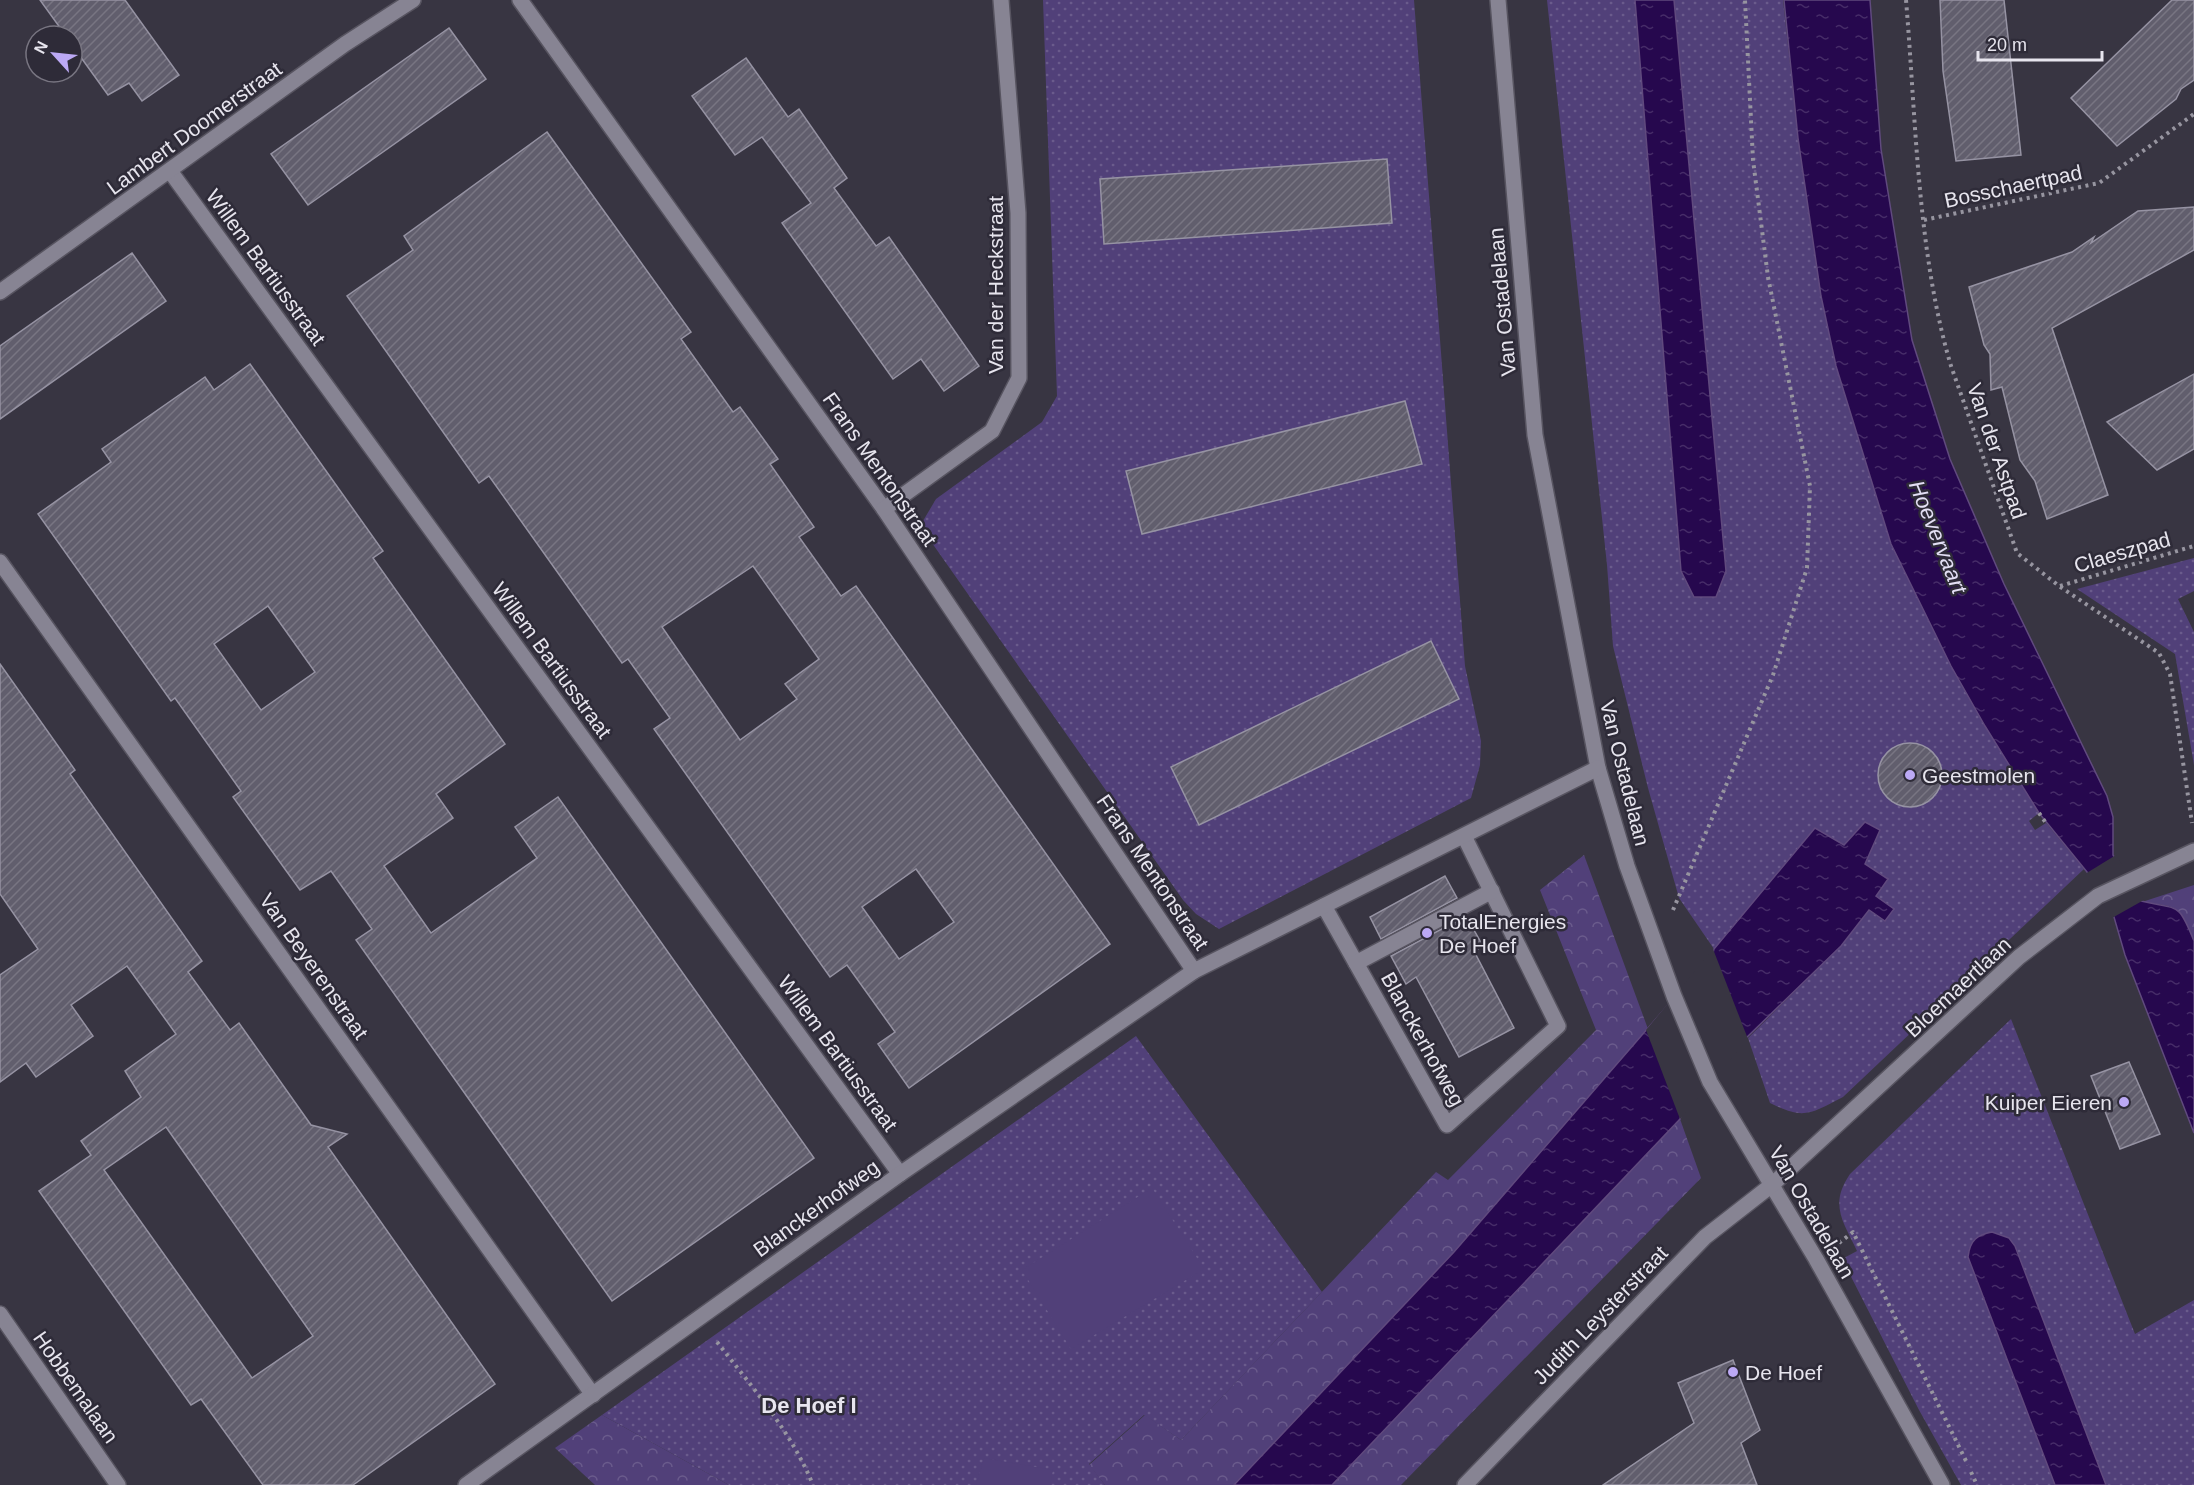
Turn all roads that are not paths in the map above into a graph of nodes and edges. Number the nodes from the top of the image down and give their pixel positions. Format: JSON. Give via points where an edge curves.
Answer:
{"nodes":[{"id":1,"x":413,"y":0,"type":"edge"},
{"id":2,"x":520,"y":0,"type":"edge"},
{"id":3,"x":1001,"y":0,"type":"edge"},
{"id":4,"x":1498,"y":0,"type":"edge"},
{"id":5,"x":170,"y":171,"type":"junction"},
{"id":6,"x":0,"y":292,"type":"edge"},
{"id":7,"x":884,"y":509,"type":"junction"},
{"id":8,"x":0,"y":562,"type":"edge"},
{"id":9,"x":1598,"y":768,"type":"junction"},
{"id":10,"x":1464,"y":836,"type":"junction"},
{"id":11,"x":2194,"y":851,"type":"edge"},
{"id":12,"x":1492,"y":891,"type":"junction"},
{"id":13,"x":1324,"y":906,"type":"junction"},
{"id":14,"x":1356,"y":963,"type":"junction"},
{"id":15,"x":1194,"y":971,"type":"junction"},
{"id":16,"x":900,"y":1173,"type":"junction"},
{"id":17,"x":1773,"y":1184,"type":"junction"},
{"id":18,"x":0,"y":1314,"type":"edge"},
{"id":19,"x":593,"y":1395,"type":"junction"},
{"id":20,"x":118,"y":1485,"type":"edge"},
{"id":21,"x":466,"y":1485,"type":"edge"},
{"id":22,"x":1465,"y":1485,"type":"edge"},
{"id":23,"x":1942,"y":1485,"type":"edge"}],
"edges":[{"from":1,"to":5,"type":"street","name":"Lambert Doomerstraat","via":[[345,44]]},
{"from":2,"to":7,"type":"street","name":"Frans Mentonstraat"},
{"from":3,"to":7,"type":"street","name":"Van der Heckstraat","via":[[1018,213],[1019,378],[992,431]]},
{"from":4,"to":9,"type":"street","name":"Van Ostadelaan","via":[[1535,435]]},
{"from":5,"to":6,"type":"street","name":"Lambert Doomerstraat"},
{"from":5,"to":16,"type":"street","name":"Willem Bartiusstraat"},
{"from":7,"to":15,"type":"street","name":"Frans Mentonstraat"},
{"from":8,"to":19,"type":"street","name":"Van Beyerenstraat"},
{"from":9,"to":10,"type":"street","name":"Blanckerhofweg"},
{"from":9,"to":17,"type":"street","name":"Van Ostadelaan","via":[[1656,948],[1710,1082]]},
{"from":10,"to":12,"type":"street","name":"Blanckerhofweg"},
{"from":10,"to":13,"type":"street","name":"Blanckerhofweg"},
{"from":11,"to":17,"type":"street","name":"Bloemaertlaan","via":[[2098,896],[2019,957]]},
{"from":12,"to":14,"type":"street","name":"Blanckerhofweg"},
{"from":12,"to":14,"type":"street","name":"Blanckerhofweg","via":[[1558,1026],[1447,1125]]},
{"from":13,"to":14,"type":"street","name":"Blanckerhofweg"},
{"from":13,"to":15,"type":"street","name":"Blanckerhofweg"},
{"from":15,"to":16,"type":"street","name":"Blanckerhofweg"},
{"from":16,"to":19,"type":"street","name":"Blanckerhofweg"},
{"from":17,"to":22,"type":"street","name":"Judith Leysterstraat","via":[[1705,1237]]},
{"from":17,"to":23,"type":"street","name":"Van Ostadelaan"},
{"from":18,"to":20,"type":"street","name":"Hobbemalaan"},
{"from":19,"to":21,"type":"street","name":"Blanckerhofweg"}]}
